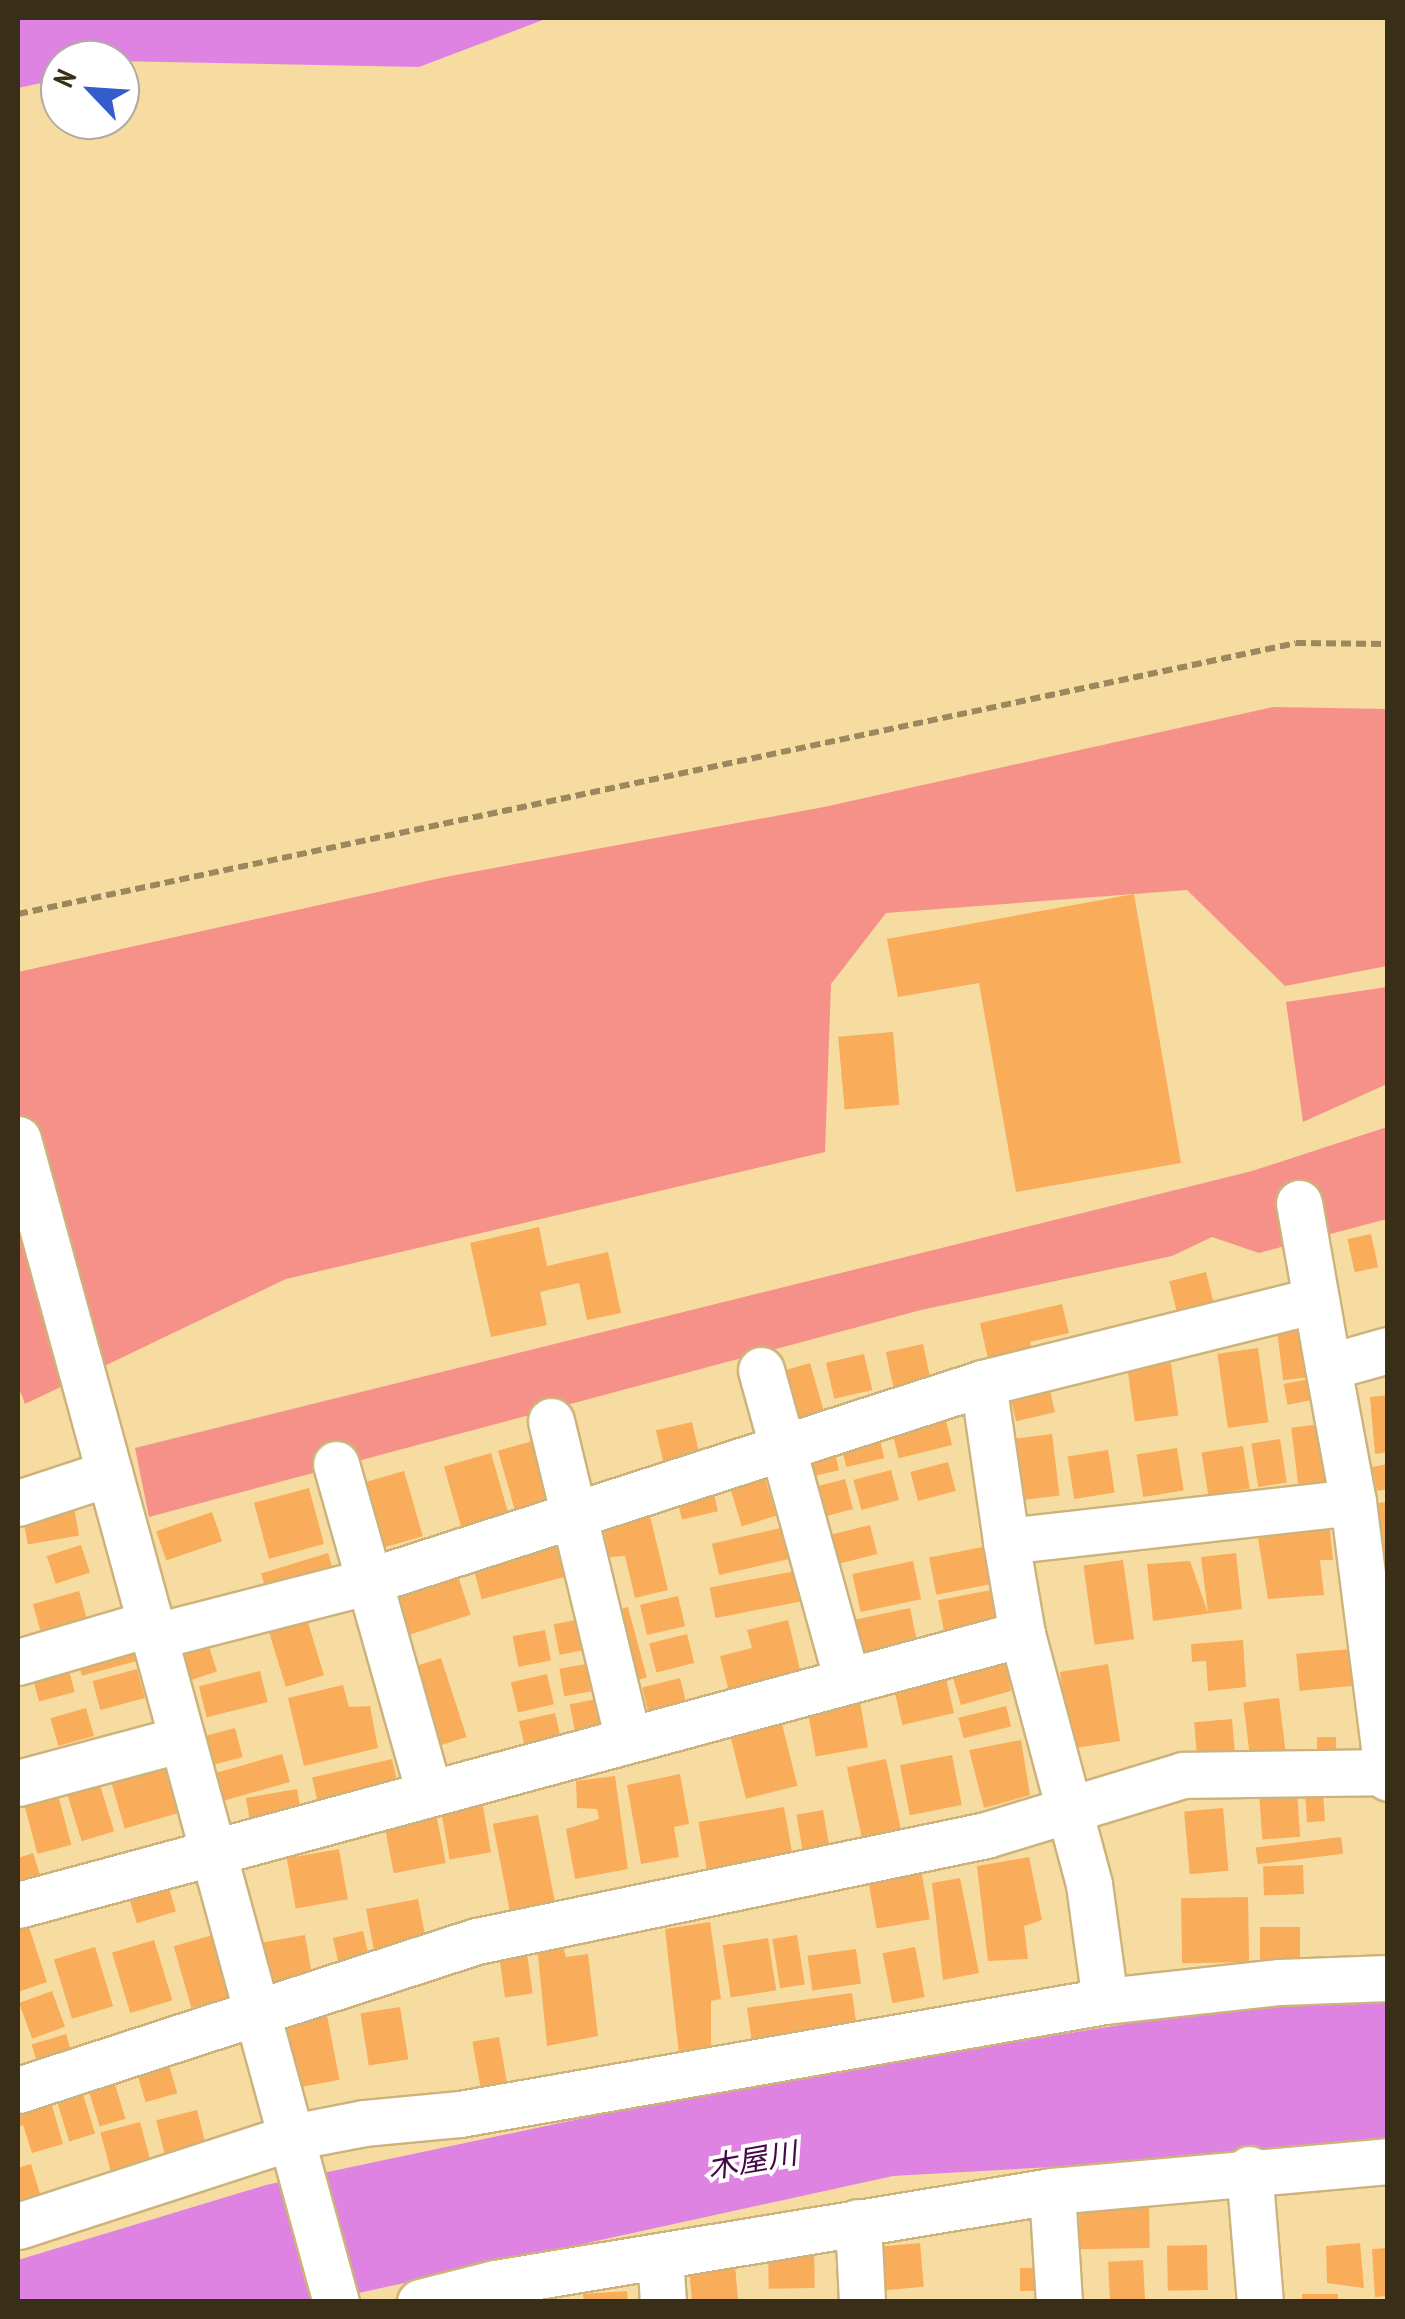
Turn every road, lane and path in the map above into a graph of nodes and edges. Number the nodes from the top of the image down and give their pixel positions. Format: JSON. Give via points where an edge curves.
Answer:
{"nodes":[{"id":1,"x":1388,"y":644,"type":"edge"},
{"id":2,"x":18,"y":914,"type":"edge"},
{"id":3,"x":18,"y":1140,"type":"edge"},
{"id":4,"x":1299,"y":1204,"type":"dead end"},
{"id":5,"x":1316,"y":1300,"type":"junction"},
{"id":6,"x":1388,"y":1350,"type":"edge"},
{"id":7,"x":1328,"y":1367,"type":"junction"},
{"id":8,"x":760,"y":1370,"type":"dead end"},
{"id":9,"x":984,"y":1383,"type":"junction"},
{"id":10,"x":551,"y":1421,"type":"dead end"},
{"id":11,"x":780,"y":1445,"type":"junction"},
{"id":12,"x":336,"y":1464,"type":"dead end"},
{"id":13,"x":108,"y":1473,"type":"junction"},
{"id":14,"x":1353,"y":1502,"type":"junction"},
{"id":15,"x":18,"y":1504,"type":"edge"},
{"id":16,"x":577,"y":1512,"type":"junction"},
{"id":17,"x":1006,"y":1540,"type":"junction"},
{"id":18,"x":366,"y":1582,"type":"junction"},
{"id":19,"x":150,"y":1631,"type":"junction"},
{"id":20,"x":1022,"y":1634,"type":"junction"},
{"id":21,"x":18,"y":1662,"type":"edge"},
{"id":22,"x":847,"y":1680,"type":"junction"},
{"id":23,"x":628,"y":1739,"type":"junction"},
{"id":24,"x":179,"y":1740,"type":"junction"},
{"id":25,"x":1387,"y":1774,"type":"edge"},
{"id":26,"x":18,"y":1783,"type":"edge"},
{"id":27,"x":428,"y":1790,"type":"junction"},
{"id":28,"x":1068,"y":1808,"type":"junction"},
{"id":29,"x":208,"y":1850,"type":"junction"},
{"id":30,"x":18,"y":1905,"type":"edge"},
{"id":31,"x":1388,"y":1978,"type":"edge"},
{"id":32,"x":1105,"y":2002,"type":"junction"},
{"id":33,"x":253,"y":2010,"type":"junction"},
{"id":34,"x":18,"y":2090,"type":"edge"},
{"id":35,"x":295,"y":2148,"type":"junction"},
{"id":36,"x":1388,"y":2161,"type":"edge"},
{"id":37,"x":1250,"y":2170,"type":"junction"},
{"id":38,"x":1052,"y":2191,"type":"junction"},
{"id":39,"x":858,"y":2222,"type":"junction"},
{"id":40,"x":18,"y":2226,"type":"edge"},
{"id":41,"x":660,"y":2256,"type":"junction"},
{"id":42,"x":336,"y":2301,"type":"edge"},
{"id":43,"x":420,"y":2302,"type":"edge"},
{"id":44,"x":662,"y":2302,"type":"edge"},
{"id":45,"x":862,"y":2302,"type":"edge"},
{"id":46,"x":1059,"y":2302,"type":"edge"},
{"id":47,"x":1260,"y":2302,"type":"edge"}],
"edges":[{"from":1,"to":2,"type":"path","via":[[1296,643]]},
{"from":3,"to":13,"type":"street"},
{"from":4,"to":5,"type":"street"},
{"from":5,"to":7,"type":"street"},
{"from":5,"to":9,"type":"street"},
{"from":6,"to":7,"type":"street"},
{"from":7,"to":14,"type":"street"},
{"from":8,"to":11,"type":"street"},
{"from":9,"to":11,"type":"street"},
{"from":9,"to":17,"type":"street"},
{"from":10,"to":16,"type":"street"},
{"from":11,"to":16,"type":"street"},
{"from":11,"to":22,"type":"street"},
{"from":12,"to":18,"type":"street"},
{"from":13,"to":15,"type":"street"},
{"from":13,"to":19,"type":"street"},
{"from":14,"to":17,"type":"street"},
{"from":14,"to":25,"type":"street"},
{"from":16,"to":18,"type":"street"},
{"from":16,"to":23,"type":"street"},
{"from":17,"to":20,"type":"street"},
{"from":18,"to":19,"type":"street"},
{"from":18,"to":27,"type":"street"},
{"from":19,"to":21,"type":"street"},
{"from":19,"to":24,"type":"street"},
{"from":20,"to":22,"type":"street"},
{"from":20,"to":28,"type":"street"},
{"from":22,"to":23,"type":"street"},
{"from":23,"to":27,"type":"street"},
{"from":24,"to":26,"type":"street"},
{"from":24,"to":29,"type":"street"},
{"from":25,"to":28,"type":"street","via":[[1182,1775]]},
{"from":27,"to":29,"type":"street"},
{"from":28,"to":32,"type":"street","via":[[1089,1884]]},
{"from":28,"to":33,"type":"street","via":[[895,1856],[476,1941]]},
{"from":29,"to":30,"type":"street"},
{"from":29,"to":33,"type":"street"},
{"from":31,"to":32,"type":"street","via":[[1280,1982]]},
{"from":32,"to":35,"type":"street"},
{"from":33,"to":34,"type":"street"},
{"from":33,"to":35,"type":"street"},
{"from":35,"to":40,"type":"street"},
{"from":35,"to":42,"type":"street"},
{"from":36,"to":37,"type":"street"},
{"from":37,"to":38,"type":"street"},
{"from":37,"to":47,"type":"street"},
{"from":38,"to":39,"type":"street"},
{"from":38,"to":46,"type":"street"},
{"from":39,"to":41,"type":"street"},
{"from":39,"to":45,"type":"street"},
{"from":41,"to":43,"type":"street"},
{"from":41,"to":44,"type":"street"}]}
